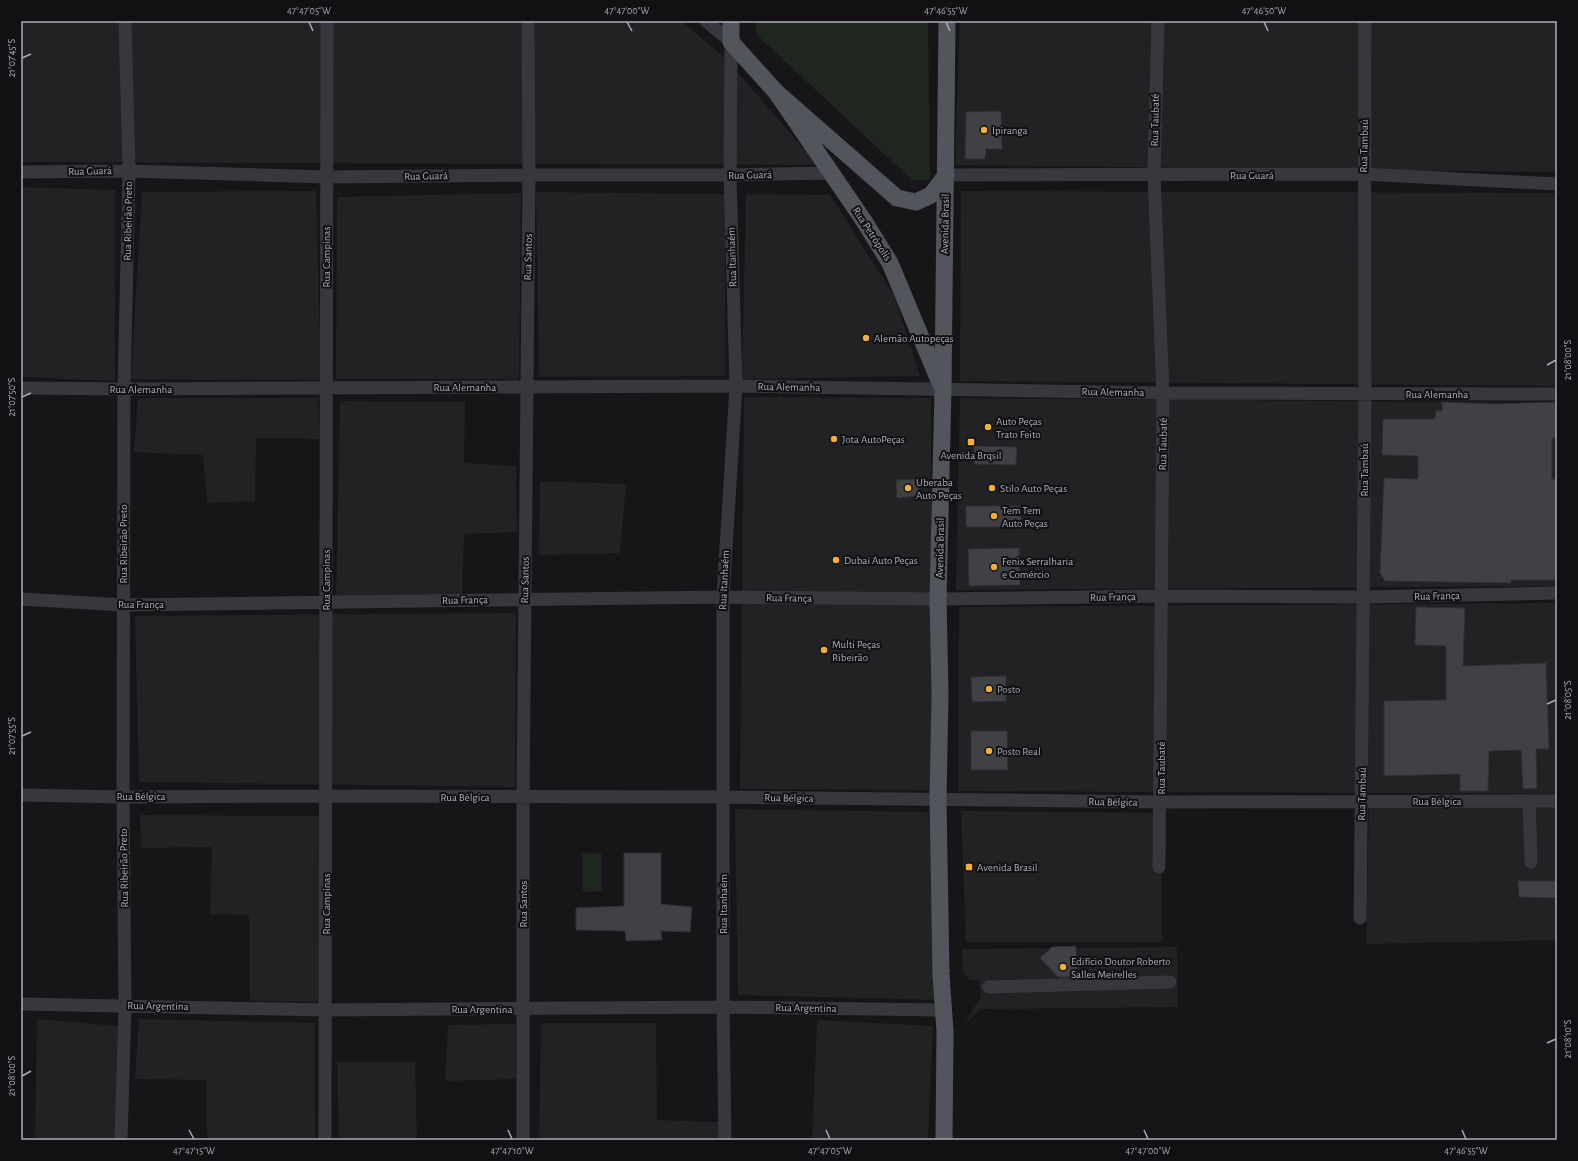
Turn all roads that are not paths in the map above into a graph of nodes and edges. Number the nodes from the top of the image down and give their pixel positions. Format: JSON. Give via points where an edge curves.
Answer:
{"nodes":[{"id":1,"x":125,"y":21,"type":"edge"},
{"id":2,"x":327,"y":21,"type":"edge"},
{"id":3,"x":528,"y":21,"type":"edge"},
{"id":4,"x":706,"y":21,"type":"edge"},
{"id":5,"x":731,"y":21,"type":"edge"},
{"id":6,"x":1158,"y":21,"type":"edge"},
{"id":7,"x":1365,"y":21,"type":"edge"},
{"id":8,"x":946,"y":23,"type":"edge"},
{"id":9,"x":731,"y":42,"type":"junction"},
{"id":10,"x":776,"y":92,"type":"junction"},
{"id":11,"x":129,"y":171,"type":"junction"},
{"id":12,"x":21,"y":172,"type":"edge"},
{"id":13,"x":832,"y":173,"type":"junction"},
{"id":14,"x":529,"y":174,"type":"junction"},
{"id":15,"x":1363,"y":174,"type":"junction"},
{"id":16,"x":730,"y":175,"type":"junction"},
{"id":17,"x":946,"y":175,"type":"junction"},
{"id":18,"x":1154,"y":175,"type":"junction"},
{"id":19,"x":326,"y":177,"type":"junction"},
{"id":20,"x":1557,"y":184,"type":"edge"},
{"id":21,"x":736,"y":386,"type":"junction"},
{"id":22,"x":527,"y":387,"type":"junction"},
{"id":23,"x":21,"y":388,"type":"edge"},
{"id":24,"x":327,"y":388,"type":"junction"},
{"id":25,"x":124,"y":389,"type":"junction"},
{"id":26,"x":943,"y":390,"type":"junction"},
{"id":27,"x":1163,"y":393,"type":"junction"},
{"id":28,"x":1365,"y":393,"type":"junction"},
{"id":29,"x":1557,"y":394,"type":"edge"},
{"id":30,"x":1557,"y":593,"type":"edge"},
{"id":31,"x":1161,"y":596,"type":"junction"},
{"id":32,"x":723,"y":597,"type":"junction"},
{"id":33,"x":1364,"y":597,"type":"junction"},
{"id":34,"x":21,"y":599,"type":"edge"},
{"id":35,"x":525,"y":599,"type":"junction"},
{"id":36,"x":938,"y":599,"type":"junction"},
{"id":37,"x":325,"y":602,"type":"junction"},
{"id":38,"x":123,"y":605,"type":"junction"},
{"id":39,"x":21,"y":795,"type":"edge"},
{"id":40,"x":326,"y":796,"type":"junction"},
{"id":41,"x":123,"y":797,"type":"junction"},
{"id":42,"x":523,"y":797,"type":"junction"},
{"id":43,"x":723,"y":797,"type":"junction"},
{"id":44,"x":938,"y":800,"type":"junction"},
{"id":45,"x":1362,"y":800,"type":"junction"},
{"id":46,"x":1557,"y":800,"type":"edge"},
{"id":47,"x":1529,"y":801,"type":"junction"},
{"id":48,"x":1161,"y":802,"type":"junction"},
{"id":49,"x":1531,"y":862,"type":"dead end"},
{"id":50,"x":1159,"y":867,"type":"dead end"},
{"id":51,"x":1360,"y":918,"type":"dead end"},
{"id":52,"x":1170,"y":982,"type":"dead end"},
{"id":53,"x":989,"y":987,"type":"dead end"},
{"id":54,"x":21,"y":1004,"type":"edge"},
{"id":55,"x":125,"y":1006,"type":"junction"},
{"id":56,"x":723,"y":1007,"type":"junction"},
{"id":57,"x":523,"y":1009,"type":"junction"},
{"id":58,"x":325,"y":1010,"type":"junction"},
{"id":59,"x":943,"y":1010,"type":"junction"},
{"id":60,"x":121,"y":1140,"type":"edge"},
{"id":61,"x":325,"y":1140,"type":"edge"},
{"id":62,"x":523,"y":1140,"type":"edge"},
{"id":63,"x":725,"y":1140,"type":"edge"},
{"id":64,"x":944,"y":1140,"type":"edge"}],
"edges":[{"from":1,"to":11,"type":"street","name":"Rua Ribeirão Preto"},
{"from":2,"to":19,"type":"street","name":"Rua Campinas"},
{"from":3,"to":14,"type":"street","name":"Rua Santos"},
{"from":4,"to":9,"type":"street","name":"Rua Petrópolis"},
{"from":5,"to":9,"type":"main road","name":"Rua Itanhaém"},
{"from":6,"to":18,"type":"street","name":"Rua Taubaté"},
{"from":7,"to":15,"type":"street","name":"Rua Tambaú"},
{"from":8,"to":17,"type":"main road","name":"Avenida Brasil"},
{"from":9,"to":10,"type":"main road","name":"Rua Petrópolis"},
{"from":9,"to":16,"type":"street","name":"Rua Itanhaém"},
{"from":10,"to":13,"type":"main road","name":"Rua Petrópolis"},
{"from":10,"to":17,"type":"main road","name":"Rua Petrópolis","via":[[897,198],[916,202],[931,196]]},
{"from":11,"to":12,"type":"street","name":"Rua Guará"},
{"from":11,"to":19,"type":"street","name":"Rua Guará"},
{"from":11,"to":25,"type":"street","name":"Rua Ribeirão Preto"},
{"from":13,"to":16,"type":"street","name":"Rua Guará"},
{"from":13,"to":26,"type":"main road","name":"Rua Petrópolis","via":[[890,263]]},
{"from":14,"to":16,"type":"street","name":"Rua Guará"},
{"from":14,"to":19,"type":"street","name":"Rua Guará"},
{"from":14,"to":22,"type":"street","name":"Rua Santos"},
{"from":15,"to":18,"type":"street","name":"Rua Guará"},
{"from":15,"to":20,"type":"street","name":"Rua Guará"},
{"from":15,"to":28,"type":"street","name":"Rua Tambaú"},
{"from":16,"to":21,"type":"street","name":"Rua Itanhaém"},
{"from":17,"to":18,"type":"street","name":"Rua Guará"},
{"from":17,"to":26,"type":"main road","name":"Avenida Brasil"},
{"from":18,"to":27,"type":"street","name":"Rua Taubaté"},
{"from":19,"to":24,"type":"street","name":"Rua Campinas"},
{"from":21,"to":22,"type":"street","name":"Rua Alemanha"},
{"from":21,"to":26,"type":"street","name":"Rua Alemanha"},
{"from":21,"to":32,"type":"street","name":"Rua Itanhaém"},
{"from":22,"to":24,"type":"street","name":"Rua Alemanha"},
{"from":22,"to":35,"type":"street","name":"Rua Santos"},
{"from":23,"to":25,"type":"street","name":"Rua Alemanha"},
{"from":24,"to":25,"type":"street","name":"Rua Alemanha"},
{"from":24,"to":37,"type":"street","name":"Rua Campinas"},
{"from":25,"to":38,"type":"street","name":"Rua Ribeirão Preto"},
{"from":26,"to":27,"type":"street","name":"Rua Alemanha"},
{"from":26,"to":36,"type":"main road","name":"Avenida Brasil"},
{"from":27,"to":28,"type":"street","name":"Rua Alemanha"},
{"from":27,"to":31,"type":"street","name":"Rua Taubaté"},
{"from":28,"to":29,"type":"street","name":"Rua Alemanha"},
{"from":28,"to":33,"type":"street","name":"Rua Tambaú"},
{"from":30,"to":33,"type":"street","name":"Rua França"},
{"from":31,"to":33,"type":"street","name":"Rua França"},
{"from":31,"to":36,"type":"street","name":"Rua França"},
{"from":31,"to":48,"type":"street","name":"Rua Taubaté"},
{"from":32,"to":35,"type":"street","name":"Rua França"},
{"from":32,"to":36,"type":"street","name":"Rua França"},
{"from":32,"to":43,"type":"street","name":"Rua Itanhaém"},
{"from":33,"to":45,"type":"street","name":"Rua Tambaú"},
{"from":34,"to":38,"type":"street","name":"Rua França"},
{"from":35,"to":37,"type":"street","name":"Rua França"},
{"from":35,"to":42,"type":"street","name":"Rua Santos"},
{"from":36,"to":44,"type":"main road","name":"Avenida Brasil"},
{"from":37,"to":38,"type":"street","name":"Rua França"},
{"from":37,"to":40,"type":"street","name":"Rua Campinas"},
{"from":38,"to":41,"type":"street","name":"Rua Ribeirão Preto"},
{"from":39,"to":41,"type":"street","name":"Rua Bélgica"},
{"from":40,"to":41,"type":"street","name":"Rua Bélgica"},
{"from":40,"to":42,"type":"street","name":"Rua Bélgica"},
{"from":40,"to":58,"type":"street","name":"Rua Campinas"},
{"from":41,"to":55,"type":"street","name":"Rua Ribeirão Preto"},
{"from":42,"to":43,"type":"street","name":"Rua Bélgica"},
{"from":42,"to":57,"type":"street","name":"Rua Santos"},
{"from":43,"to":44,"type":"street","name":"Rua Bélgica"},
{"from":43,"to":56,"type":"street","name":"Rua Itanhaém"},
{"from":44,"to":48,"type":"street","name":"Rua Bélgica"},
{"from":44,"to":59,"type":"main road","name":"Avenida Brasil"},
{"from":45,"to":47,"type":"street","name":"Rua Bélgica"},
{"from":45,"to":48,"type":"street","name":"Rua Bélgica"},
{"from":45,"to":51,"type":"street","name":"Rua Tambaú"},
{"from":46,"to":47,"type":"street","name":"Rua Bélgica"},
{"from":47,"to":49,"type":"street"},
{"from":48,"to":50,"type":"street","name":"Rua Taubaté"},
{"from":52,"to":53,"type":"street"},
{"from":54,"to":55,"type":"street","name":"Rua Argentina"},
{"from":55,"to":58,"type":"street","name":"Rua Argentina"},
{"from":55,"to":60,"type":"street","name":"Rua Ribeirão Preto"},
{"from":56,"to":57,"type":"street","name":"Rua Argentina"},
{"from":56,"to":59,"type":"street","name":"Rua Argentina"},
{"from":56,"to":63,"type":"street","name":"Rua Itanhaém"},
{"from":57,"to":58,"type":"street","name":"Rua Argentina"},
{"from":57,"to":62,"type":"street","name":"Rua Santos"},
{"from":58,"to":61,"type":"street","name":"Rua Campinas"},
{"from":59,"to":64,"type":"main road","name":"Avenida Brasil"}]}
